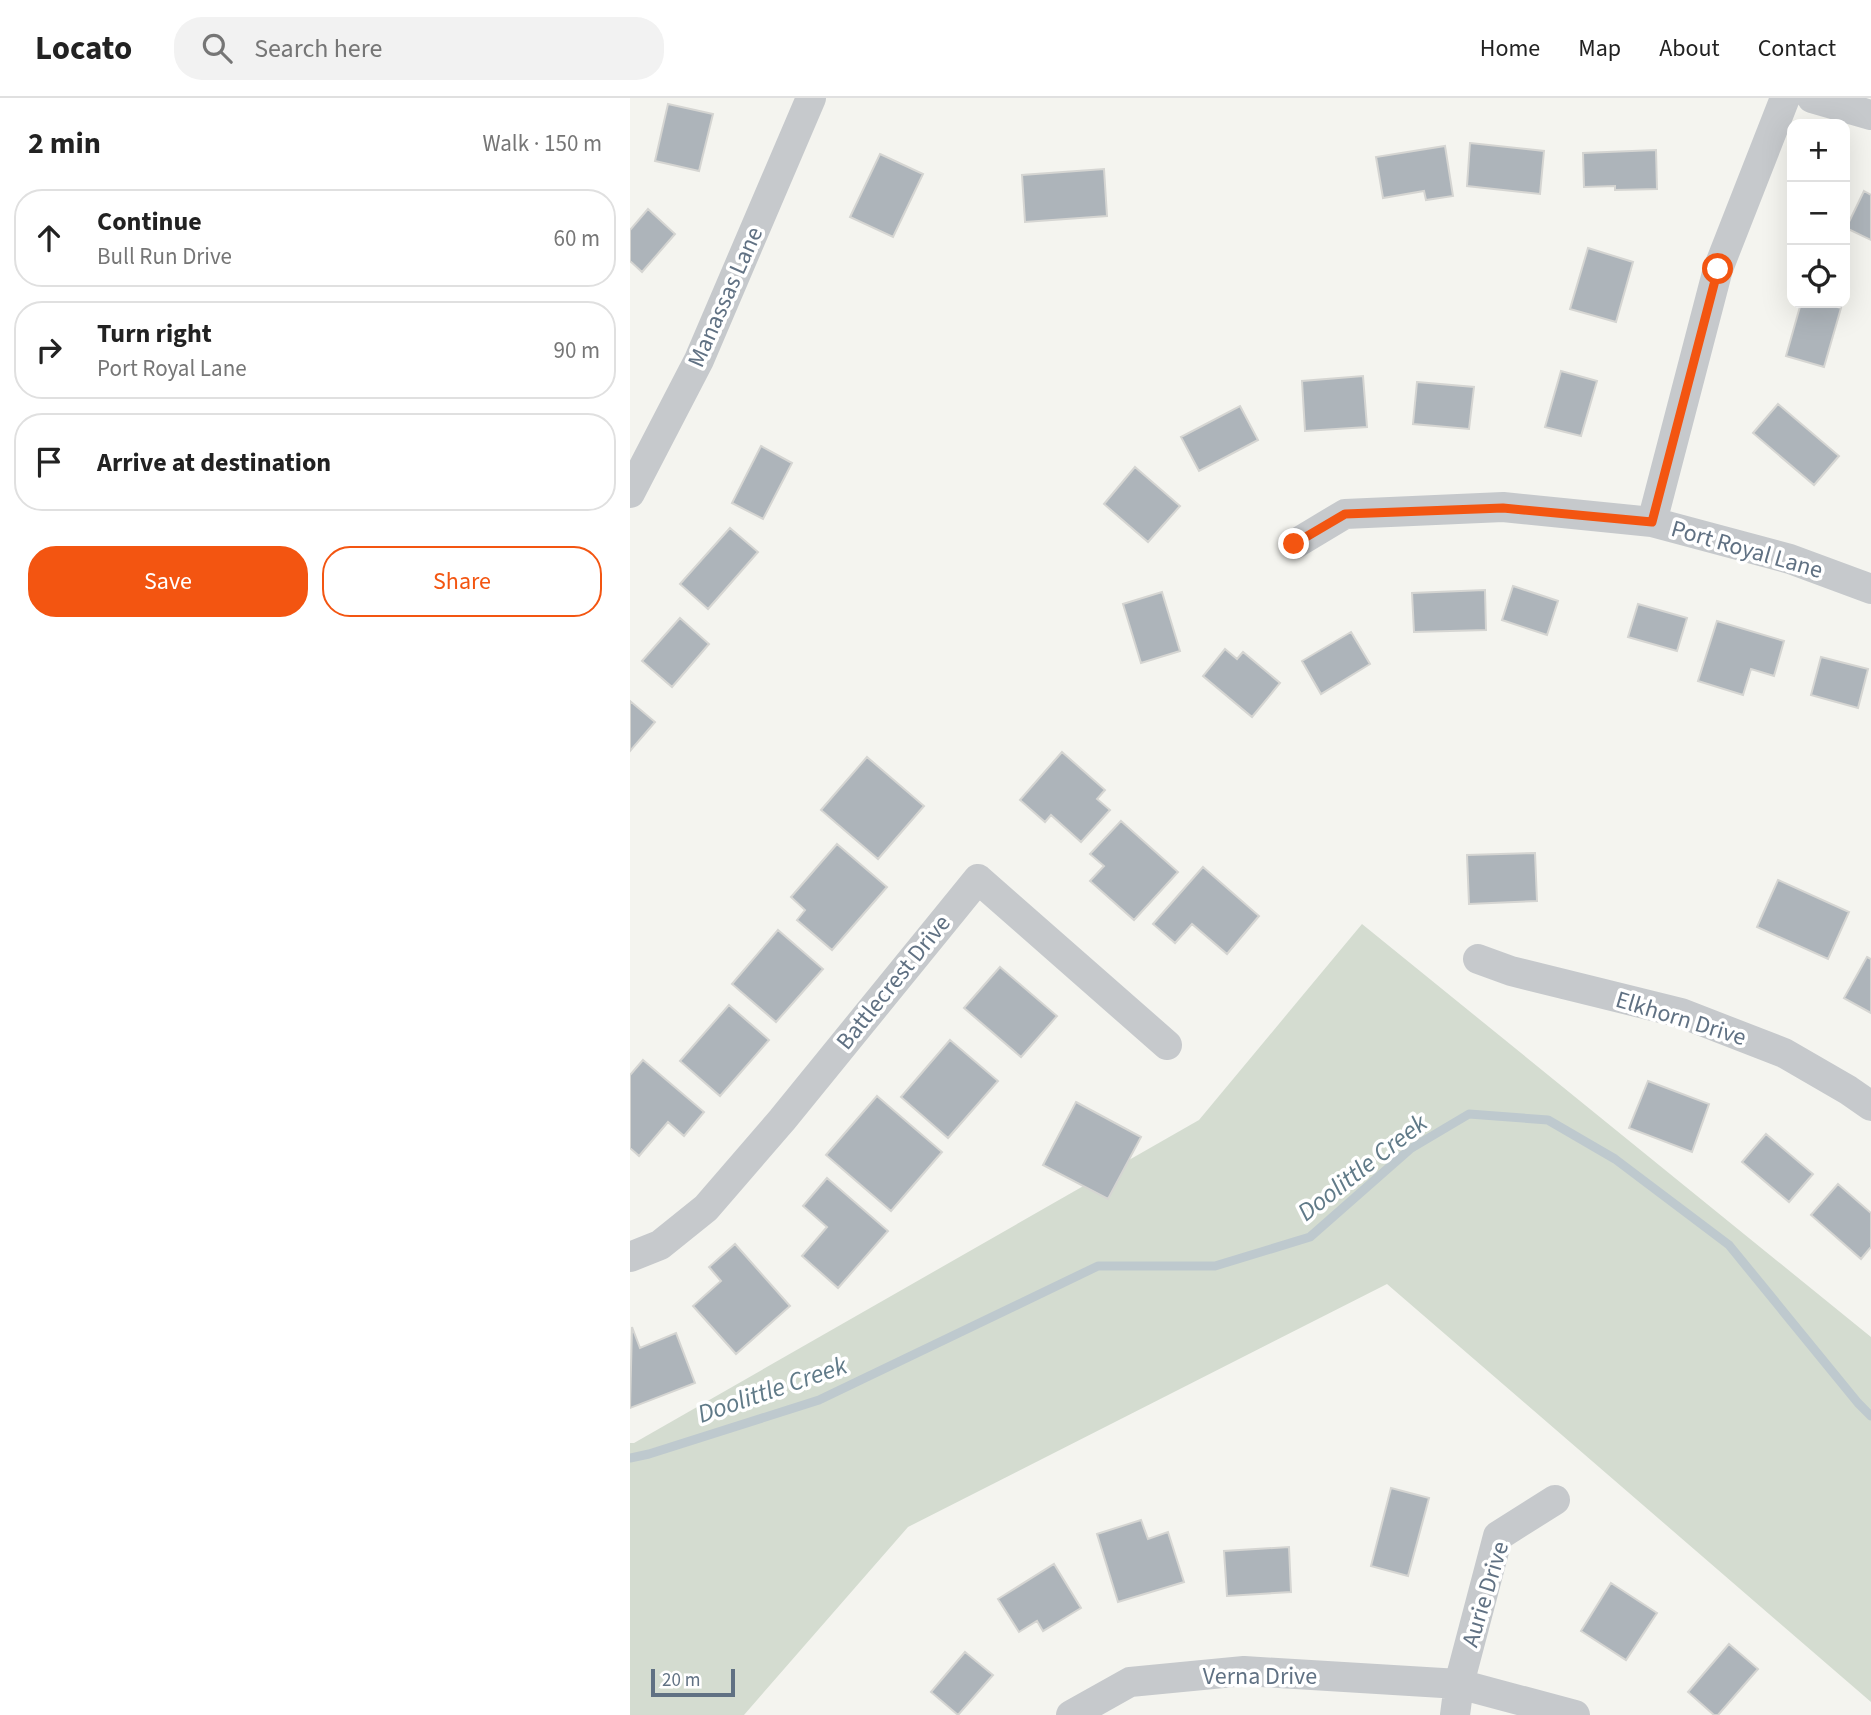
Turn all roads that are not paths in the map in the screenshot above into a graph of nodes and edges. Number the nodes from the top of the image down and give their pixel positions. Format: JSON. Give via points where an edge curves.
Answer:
{"nodes":[{"id":1,"x":811,"y":98,"type":"edge"},
{"id":2,"x":1785,"y":98,"type":"edge"},
{"id":3,"x":1812,"y":98,"type":"edge"},
{"id":4,"x":1871,"y":116,"type":"edge"},
{"id":5,"x":630,"y":493,"type":"edge"},
{"id":6,"x":1652,"y":522,"type":"junction"},
{"id":7,"x":1294,"y":544,"type":"dead end"},
{"id":8,"x":1871,"y":589,"type":"edge"},
{"id":9,"x":1478,"y":959,"type":"dead end"},
{"id":10,"x":1167,"y":1045,"type":"dead end"},
{"id":11,"x":1871,"y":1106,"type":"edge"},
{"id":12,"x":630,"y":1257,"type":"edge"},
{"id":13,"x":1555,"y":1500,"type":"dead end"},
{"id":14,"x":1459,"y":1684,"type":"junction"},
{"id":15,"x":1071,"y":1715,"type":"edge"},
{"id":16,"x":1455,"y":1715,"type":"edge"},
{"id":17,"x":1575,"y":1715,"type":"edge"}],
"edges":[{"from":1,"to":5,"type":"street","name":"Manassas Lane","via":[[699,359]]},
{"from":2,"to":6,"type":"street","via":[[1718,269]]},
{"from":3,"to":4,"type":"street"},
{"from":6,"to":7,"type":"street","name":"Port Royal Lane","via":[[1503,508],[1345,514]]},
{"from":6,"to":8,"type":"street","name":"Port Royal Lane","via":[[1790,559]]},
{"from":9,"to":11,"type":"street","name":"Elkhorn Drive","via":[[1681,1013],[1784,1053]]},
{"from":10,"to":12,"type":"street","name":"Battlecrest Drive","via":[[978,879],[706,1208],[660,1245]]},
{"from":13,"to":14,"type":"street","name":"Aurie Drive","via":[[1498,1536]]},
{"from":14,"to":15,"type":"street","name":"Verna Drive","via":[[1244,1671],[1130,1682]]},
{"from":14,"to":16,"type":"street","name":"Aurie Drive"},
{"from":14,"to":17,"type":"street","name":"Verna Drive"}]}
